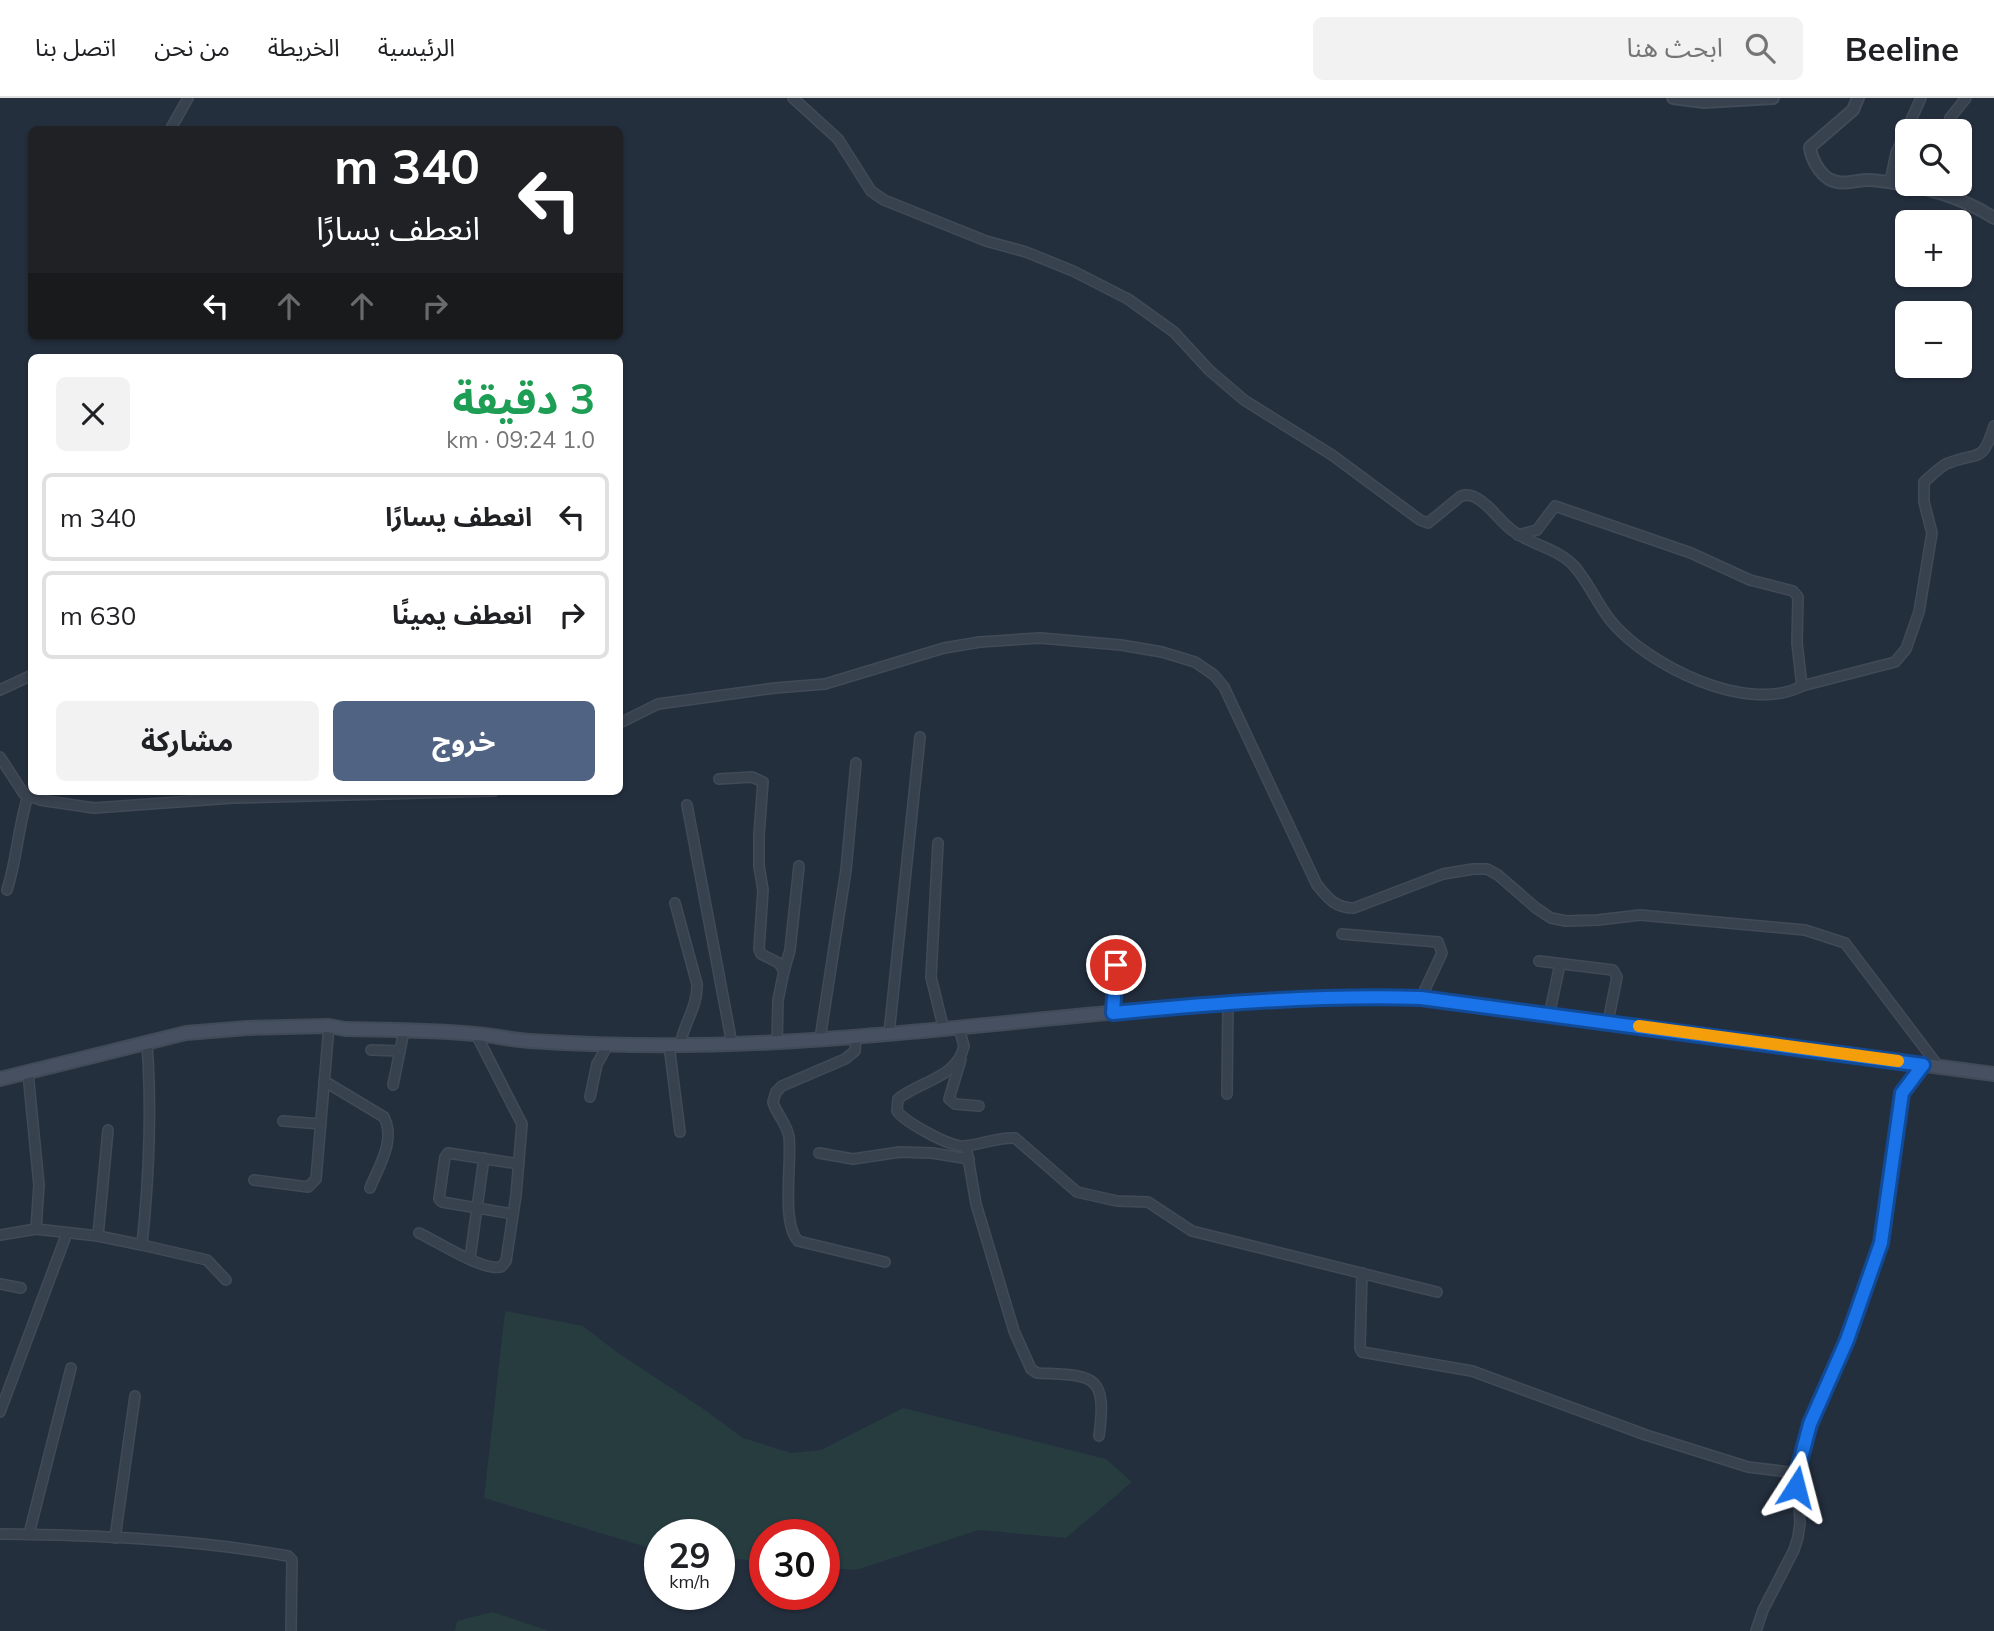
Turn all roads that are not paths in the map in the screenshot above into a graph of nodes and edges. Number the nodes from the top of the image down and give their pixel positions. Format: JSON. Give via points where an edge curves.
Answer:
{"nodes":[{"id":1,"x":188,"y":98,"type":"edge"},
{"id":2,"x":793,"y":98,"type":"edge"},
{"id":3,"x":1673,"y":98,"type":"edge"},
{"id":4,"x":1773,"y":98,"type":"edge"},
{"id":5,"x":1858,"y":98,"type":"edge"},
{"id":6,"x":1921,"y":98,"type":"edge"},
{"id":7,"x":1966,"y":98,"type":"edge"},
{"id":8,"x":1950,"y":118,"type":"dead end"},
{"id":9,"x":172,"y":126,"type":"edge"},
{"id":10,"x":1890,"y":182,"type":"junction"},
{"id":11,"x":1994,"y":218,"type":"edge"},
{"id":12,"x":1994,"y":426,"type":"edge"},
{"id":13,"x":1518,"y":535,"type":"junction"},
{"id":14,"x":28,"y":677,"type":"edge"},
{"id":15,"x":1802,"y":686,"type":"junction"},
{"id":16,"x":0,"y":690,"type":"edge"},
{"id":17,"x":623,"y":722,"type":"edge"},
{"id":18,"x":920,"y":737,"type":"dead end"},
{"id":19,"x":0,"y":757,"type":"edge"},
{"id":20,"x":856,"y":763,"type":"dead end"},
{"id":21,"x":719,"y":779,"type":"dead end"},
{"id":22,"x":345,"y":795,"type":"edge"},
{"id":23,"x":28,"y":796,"type":"junction"},
{"id":24,"x":687,"y":805,"type":"dead end"},
{"id":25,"x":938,"y":843,"type":"dead end"},
{"id":26,"x":799,"y":866,"type":"dead end"},
{"id":27,"x":7,"y":890,"type":"dead end"},
{"id":28,"x":675,"y":903,"type":"dead end"},
{"id":29,"x":1342,"y":934,"type":"dead end"},
{"id":30,"x":1118,"y":941,"type":"dead end"},
{"id":31,"x":1539,"y":961,"type":"dead end"},
{"id":32,"x":1560,"y":964,"type":"junction"},
{"id":33,"x":784,"y":971,"type":"junction"},
{"id":34,"x":1421,"y":998,"type":"junction"},
{"id":35,"x":1228,"y":1002,"type":"junction"},
{"id":36,"x":1113,"y":1013,"type":"junction"},
{"id":37,"x":1549,"y":1016,"type":"junction"},
{"id":38,"x":1608,"y":1022,"type":"junction"},
{"id":39,"x":329,"y":1026,"type":"junction"},
{"id":40,"x":958,"y":1028,"type":"junction"},
{"id":41,"x":943,"y":1030,"type":"junction"},
{"id":42,"x":404,"y":1031,"type":"junction"},
{"id":43,"x":476,"y":1034,"type":"junction"},
{"id":44,"x":888,"y":1034,"type":"junction"},
{"id":45,"x":856,"y":1037,"type":"junction"},
{"id":46,"x":820,"y":1039,"type":"junction"},
{"id":47,"x":777,"y":1042,"type":"junction"},
{"id":48,"x":147,"y":1043,"type":"junction"},
{"id":49,"x":732,"y":1044,"type":"junction"},
{"id":50,"x":608,"y":1045,"type":"junction"},
{"id":51,"x":675,"y":1045,"type":"junction"},
{"id":52,"x":371,"y":1050,"type":"dead end"},
{"id":53,"x":400,"y":1051,"type":"junction"},
{"id":54,"x":962,"y":1054,"type":"junction"},
{"id":55,"x":1923,"y":1065,"type":"junction"},
{"id":56,"x":1939,"y":1067,"type":"junction"},
{"id":57,"x":28,"y":1073,"type":"junction"},
{"id":58,"x":1994,"y":1074,"type":"edge"},
{"id":59,"x":0,"y":1079,"type":"edge"},
{"id":60,"x":324,"y":1081,"type":"junction"},
{"id":61,"x":393,"y":1086,"type":"dead end"},
{"id":62,"x":1227,"y":1094,"type":"dead end"},
{"id":63,"x":590,"y":1097,"type":"dead end"},
{"id":64,"x":979,"y":1106,"type":"dead end"},
{"id":65,"x":283,"y":1121,"type":"dead end"},
{"id":66,"x":321,"y":1124,"type":"junction"},
{"id":67,"x":108,"y":1130,"type":"dead end"},
{"id":68,"x":680,"y":1132,"type":"dead end"},
{"id":69,"x":966,"y":1146,"type":"junction"},
{"id":70,"x":820,"y":1153,"type":"dead end"},
{"id":71,"x":484,"y":1158,"type":"junction"},
{"id":72,"x":969,"y":1159,"type":"junction"},
{"id":73,"x":519,"y":1164,"type":"junction"},
{"id":74,"x":254,"y":1180,"type":"dead end"},
{"id":75,"x":370,"y":1188,"type":"dead end"},
{"id":76,"x":477,"y":1208,"type":"junction"},
{"id":77,"x":513,"y":1213,"type":"junction"},
{"id":78,"x":36,"y":1229,"type":"junction"},
{"id":79,"x":67,"y":1233,"type":"junction"},
{"id":80,"x":419,"y":1233,"type":"dead end"},
{"id":81,"x":0,"y":1235,"type":"edge"},
{"id":82,"x":97,"y":1236,"type":"junction"},
{"id":83,"x":142,"y":1245,"type":"junction"},
{"id":84,"x":470,"y":1258,"type":"junction"},
{"id":85,"x":885,"y":1262,"type":"dead end"},
{"id":86,"x":1363,"y":1273,"type":"junction"},
{"id":87,"x":226,"y":1280,"type":"dead end"},
{"id":88,"x":0,"y":1284,"type":"edge"},
{"id":89,"x":21,"y":1287,"type":"dead end"},
{"id":90,"x":1437,"y":1292,"type":"dead end"},
{"id":91,"x":71,"y":1368,"type":"dead end"},
{"id":92,"x":135,"y":1396,"type":"dead end"},
{"id":93,"x":0,"y":1412,"type":"edge"},
{"id":94,"x":1099,"y":1436,"type":"dead end"},
{"id":95,"x":1797,"y":1473,"type":"junction"},
{"id":96,"x":0,"y":1534,"type":"edge"},
{"id":97,"x":29,"y":1534,"type":"junction"},
{"id":98,"x":115,"y":1538,"type":"junction"},
{"id":99,"x":290,"y":1631,"type":"edge"},
{"id":100,"x":1756,"y":1631,"type":"edge"}],
"edges":[{"from":1,"to":9,"type":"street"},
{"from":2,"to":13,"type":"street","via":[[838,139],[872,191],[884,200],[1037,256],[1128,299],[1174,332],[1244,400],[1332,455],[1420,520],[1428,523],[1467,494],[1488,506]]},
{"from":3,"to":4,"type":"street","via":[[1704,102]]},
{"from":5,"to":10,"type":"street","via":[[1853,110],[1810,147],[1811,157],[1826,178],[1838,183]]},
{"from":6,"to":10,"type":"street","via":[[1896,153]]},
{"from":7,"to":8,"type":"street"},
{"from":10,"to":11,"type":"street","via":[[1937,192]]},
{"from":12,"to":15,"type":"street","via":[[1987,448],[1945,465],[1924,482],[1932,533],[1919,612],[1906,649],[1895,662]]},
{"from":13,"to":15,"type":"street","via":[[1562,555],[1622,633],[1680,674],[1746,692],[1789,692]]},
{"from":13,"to":15,"type":"street","via":[[1537,530],[1555,506],[1691,553],[1750,580],[1793,591],[1798,597]]},
{"from":14,"to":16,"type":"street"},
{"from":17,"to":56,"type":"street","via":[[658,704],[825,684],[944,648],[980,642],[1040,638],[1162,652],[1195,662],[1224,687],[1317,885],[1333,904],[1354,908],[1443,874],[1487,869],[1551,918],[1566,921],[1640,915],[1805,930],[1845,943]]},
{"from":18,"to":44,"type":"street"},
{"from":19,"to":23,"type":"street"},
{"from":20,"to":46,"type":"street","via":[[846,870]]},
{"from":21,"to":33,"type":"street","via":[[752,777],[763,782],[759,949]]},
{"from":22,"to":23,"type":"street","via":[[94,808]]},
{"from":23,"to":27,"type":"street"},
{"from":24,"to":49,"type":"street"},
{"from":25,"to":41,"type":"street","via":[[931,977]]},
{"from":26,"to":33,"type":"street"},
{"from":28,"to":51,"type":"street","via":[[697,996]]},
{"from":29,"to":34,"type":"street","via":[[1438,942],[1442,953]]},
{"from":30,"to":36,"type":"street"},
{"from":31,"to":32,"type":"street"},
{"from":32,"to":37,"type":"street"},
{"from":32,"to":38,"type":"street","via":[[1609,968],[1615,973]]},
{"from":33,"to":47,"type":"street"},
{"from":34,"to":35,"type":"main road"},
{"from":34,"to":37,"type":"main road"},
{"from":35,"to":36,"type":"main road"},
{"from":35,"to":62,"type":"street"},
{"from":36,"to":40,"type":"main road"},
{"from":37,"to":38,"type":"main road"},
{"from":38,"to":55,"type":"main road"},
{"from":39,"to":42,"type":"main road"},
{"from":39,"to":48,"type":"main road","via":[[186,1033]]},
{"from":39,"to":60,"type":"street"},
{"from":40,"to":41,"type":"main road"},
{"from":40,"to":54,"type":"street"},
{"from":41,"to":44,"type":"main road"},
{"from":42,"to":43,"type":"main road"},
{"from":42,"to":53,"type":"street"},
{"from":43,"to":50,"type":"main road"},
{"from":43,"to":73,"type":"street","via":[[522,1124]]},
{"from":44,"to":45,"type":"main road"},
{"from":45,"to":46,"type":"main road"},
{"from":45,"to":85,"type":"street","via":[[855,1051],[845,1059],[782,1086],[773,1102],[789,1134],[794,1236],[798,1241]]},
{"from":46,"to":47,"type":"main road"},
{"from":47,"to":49,"type":"main road"},
{"from":48,"to":57,"type":"main road"},
{"from":48,"to":83,"type":"street","via":[[148,1193]]},
{"from":49,"to":51,"type":"main road"},
{"from":50,"to":51,"type":"main road"},
{"from":50,"to":63,"type":"street","via":[[597,1064]]},
{"from":51,"to":68,"type":"street"},
{"from":52,"to":53,"type":"street"},
{"from":53,"to":61,"type":"street"},
{"from":54,"to":64,"type":"street","via":[[949,1099],[955,1104]]},
{"from":54,"to":69,"type":"street","via":[[947,1072],[904,1094],[896,1104],[902,1117],[914,1125]]},
{"from":55,"to":56,"type":"main road"},
{"from":55,"to":95,"type":"street","via":[[1902,1093],[1881,1243],[1847,1340],[1810,1424]]},
{"from":56,"to":58,"type":"main road"},
{"from":57,"to":59,"type":"main road"},
{"from":57,"to":78,"type":"street","via":[[39,1185]]},
{"from":60,"to":66,"type":"street"},
{"from":60,"to":75,"type":"street","via":[[384,1117],[388,1125],[388,1145]]},
{"from":65,"to":66,"type":"street"},
{"from":66,"to":74,"type":"street","via":[[313,1184]]},
{"from":67,"to":82,"type":"street"},
{"from":69,"to":72,"type":"street"},
{"from":69,"to":86,"type":"street","via":[[1015,1138],[1077,1192],[1148,1202],[1192,1231]]},
{"from":70,"to":72,"type":"street","via":[[853,1159],[900,1152]]},
{"from":71,"to":73,"type":"street"},
{"from":71,"to":76,"type":"street"},
{"from":71,"to":76,"type":"street","via":[[448,1153],[439,1190],[442,1202]]},
{"from":72,"to":94,"type":"street","via":[[980,1221],[1027,1363],[1037,1373],[1076,1374],[1097,1386],[1102,1416]]},
{"from":73,"to":77,"type":"street"},
{"from":76,"to":77,"type":"street"},
{"from":76,"to":84,"type":"street"},
{"from":77,"to":84,"type":"street","via":[[506,1261],[501,1267]]},
{"from":78,"to":79,"type":"street"},
{"from":78,"to":81,"type":"street"},
{"from":79,"to":82,"type":"street"},
{"from":79,"to":93,"type":"street"},
{"from":80,"to":84,"type":"street"},
{"from":82,"to":83,"type":"street"},
{"from":83,"to":87,"type":"street","via":[[207,1260]]},
{"from":86,"to":90,"type":"street"},
{"from":86,"to":95,"type":"street","via":[[1362,1352],[1472,1371],[1646,1436],[1748,1467]]},
{"from":88,"to":89,"type":"street"},
{"from":91,"to":97,"type":"street"},
{"from":92,"to":98,"type":"street"},
{"from":95,"to":100,"type":"street","via":[[1798,1537]]},
{"from":96,"to":97,"type":"street"},
{"from":97,"to":98,"type":"street"},
{"from":98,"to":99,"type":"street","via":[[288,1556],[292,1560]]}]}
